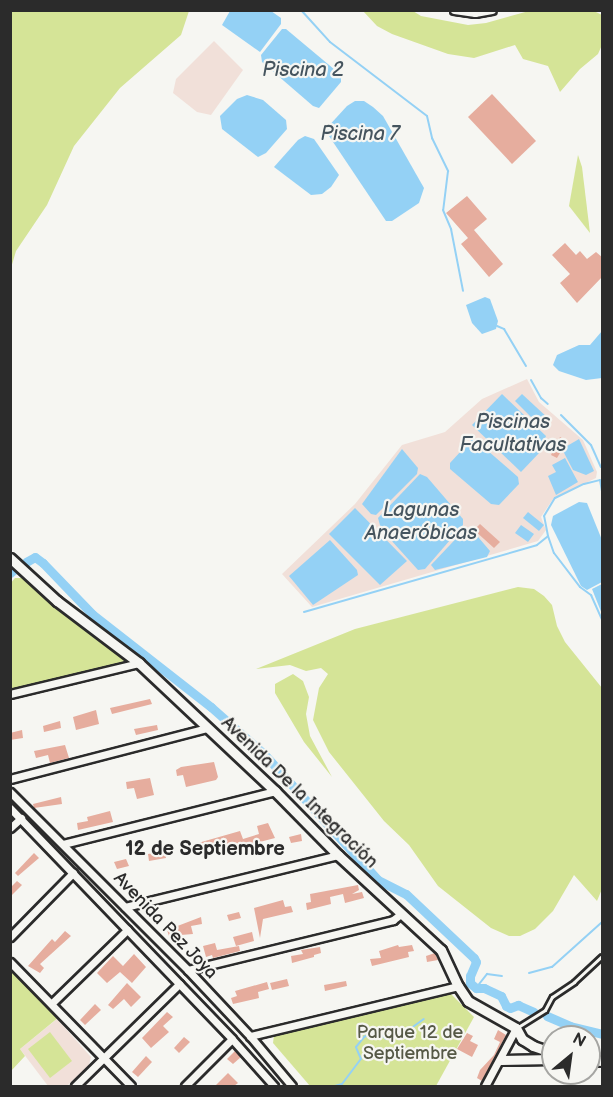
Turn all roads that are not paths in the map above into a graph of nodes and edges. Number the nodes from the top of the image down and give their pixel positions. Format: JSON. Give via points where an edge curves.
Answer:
{"nodes":[{"id":1,"x":454,"y":10,"type":"edge"},
{"id":2,"x":492,"y":10,"type":"edge"},
{"id":3,"x":10,"y":558,"type":"edge"},
{"id":4,"x":139,"y":663,"type":"junction"},
{"id":5,"x":10,"y":694,"type":"edge"},
{"id":6,"x":207,"y":728,"type":"junction"},
{"id":7,"x":10,"y":779,"type":"edge"},
{"id":8,"x":275,"y":791,"type":"junction"},
{"id":9,"x":10,"y":792,"type":"edge"},
{"id":10,"x":10,"y":808,"type":"edge"},
{"id":11,"x":21,"y":818,"type":"junction"},
{"id":12,"x":10,"y":828,"type":"edge"},
{"id":13,"x":63,"y":844,"type":"junction"},
{"id":14,"x":338,"y":855,"type":"junction"},
{"id":15,"x":73,"y":873,"type":"junction"},
{"id":16,"x":125,"y":907,"type":"junction"},
{"id":17,"x":402,"y":913,"type":"junction"},
{"id":18,"x":127,"y":930,"type":"junction"},
{"id":19,"x":10,"y":937,"type":"edge"},
{"id":20,"x":603,"y":956,"type":"edge"},
{"id":21,"x":10,"y":962,"type":"edge"},
{"id":22,"x":188,"y":970,"type":"junction"},
{"id":23,"x":179,"y":984,"type":"junction"},
{"id":24,"x":458,"y":986,"type":"junction"},
{"id":25,"x":52,"y":1003,"type":"junction"},
{"id":26,"x":516,"y":1028,"type":"junction"},
{"id":27,"x":250,"y":1036,"type":"junction"},
{"id":28,"x":232,"y":1039,"type":"junction"},
{"id":29,"x":541,"y":1048,"type":"edge"},
{"id":30,"x":105,"y":1059,"type":"junction"},
{"id":31,"x":541,"y":1059,"type":"edge"},
{"id":32,"x":501,"y":1060,"type":"junction"},
{"id":33,"x":75,"y":1086,"type":"edge"},
{"id":34,"x":131,"y":1086,"type":"edge"},
{"id":35,"x":185,"y":1086,"type":"edge"},
{"id":36,"x":274,"y":1086,"type":"edge"},
{"id":37,"x":292,"y":1086,"type":"edge"},
{"id":38,"x":486,"y":1086,"type":"edge"}],
"edges":[{"from":1,"to":2,"type":"street"},
{"from":3,"to":4,"type":"street","name":"Avenida De la Integración","via":[[57,601]]},
{"from":4,"to":5,"type":"street"},
{"from":4,"to":6,"type":"street","name":"Avenida De la Integración"},
{"from":6,"to":7,"type":"street"},
{"from":6,"to":8,"type":"street","name":"Avenida De la Integración"},
{"from":8,"to":13,"type":"street"},
{"from":8,"to":14,"type":"street","name":"Avenida De la Integración"},
{"from":9,"to":13,"type":"street","name":"Avenida Pez Joya"},
{"from":10,"to":11,"type":"street","name":"Avenida Pez Joya"},
{"from":11,"to":12,"type":"street"},
{"from":11,"to":15,"type":"street","name":"Avenida Pez Joya"},
{"from":13,"to":16,"type":"street","name":"Avenida Pez Joya"},
{"from":14,"to":16,"type":"street"},
{"from":14,"to":17,"type":"street","name":"Avenida De la Integración"},
{"from":15,"to":18,"type":"street","name":"Avenida Pez Joya"},
{"from":15,"to":19,"type":"street"},
{"from":16,"to":22,"type":"street","name":"Avenida Pez Joya"},
{"from":17,"to":22,"type":"street","via":[[393,920]]},
{"from":17,"to":24,"type":"street","name":"Avenida De la Integración","via":[[441,950]]},
{"from":18,"to":23,"type":"street","name":"Avenida Pez Joya"},
{"from":18,"to":25,"type":"street"},
{"from":20,"to":26,"type":"lane","via":[[552,996],[545,1010]]},
{"from":21,"to":25,"type":"street"},
{"from":22,"to":27,"type":"street","name":"Avenida Pez Joya"},
{"from":23,"to":28,"type":"street","name":"Avenida Pez Joya"},
{"from":23,"to":30,"type":"street"},
{"from":24,"to":26,"type":"street","name":"Avenida De la Integración","via":[[468,1001]]},
{"from":24,"to":27,"type":"street"},
{"from":25,"to":30,"type":"street"},
{"from":26,"to":29,"type":"street","name":"Avenida De la Integración","via":[[522,1039]]},
{"from":26,"to":32,"type":"street"},
{"from":27,"to":37,"type":"street","name":"Avenida Pez Joya"},
{"from":28,"to":35,"type":"street"},
{"from":28,"to":36,"type":"street","name":"Avenida Pez Joya"},
{"from":30,"to":33,"type":"street"},
{"from":30,"to":34,"type":"street"},
{"from":31,"to":32,"type":"street"},
{"from":32,"to":38,"type":"street"}]}
